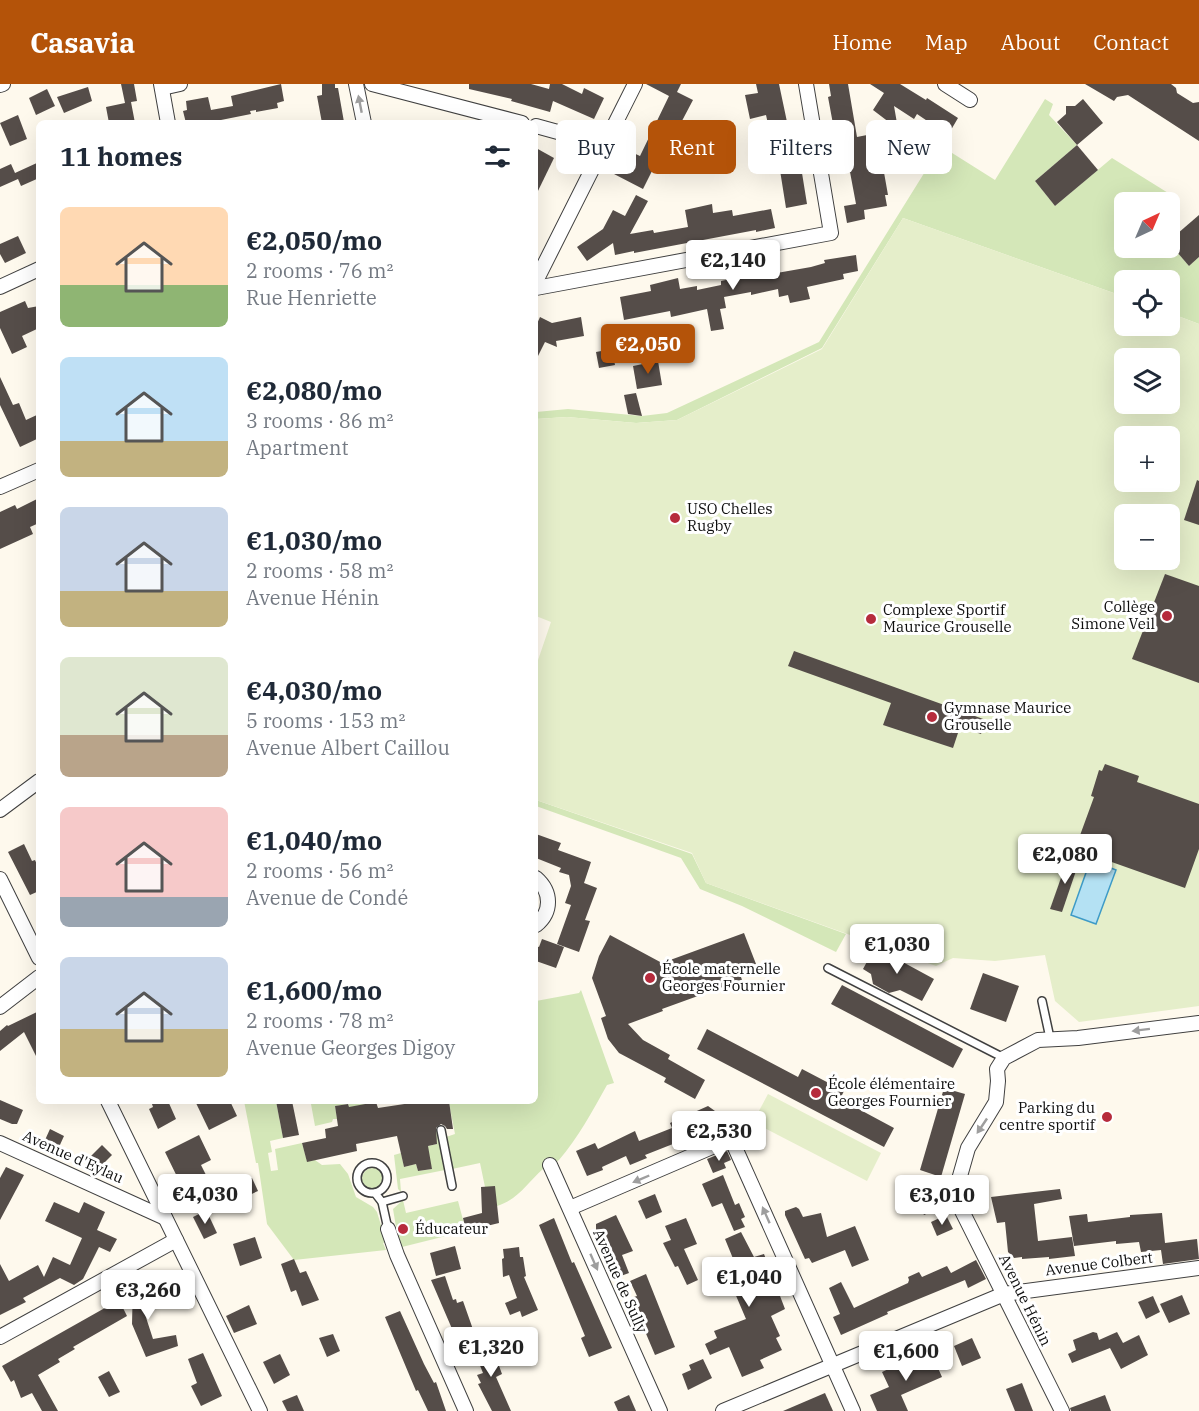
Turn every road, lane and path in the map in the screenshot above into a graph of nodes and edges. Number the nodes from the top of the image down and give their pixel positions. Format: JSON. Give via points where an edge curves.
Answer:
{"nodes":[{"id":1,"x":180,"y":84,"type":"edge"},
{"id":2,"x":356,"y":84,"type":"edge"},
{"id":3,"x":372,"y":84,"type":"edge"},
{"id":4,"x":635,"y":84,"type":"edge"},
{"id":5,"x":806,"y":84,"type":"edge"},
{"id":6,"x":945,"y":84,"type":"edge"},
{"id":7,"x":161,"y":86,"type":"edge"},
{"id":8,"x":970,"y":100,"type":"dead end"},
{"id":9,"x":167,"y":120,"type":"edge"},
{"id":10,"x":363,"y":120,"type":"edge"},
{"id":11,"x":510,"y":120,"type":"edge"},
{"id":12,"x":617,"y":120,"type":"edge"},
{"id":13,"x":538,"y":127,"type":"edge"},
{"id":14,"x":556,"y":132,"type":"edge"},
{"id":15,"x":590,"y":174,"type":"edge"},
{"id":16,"x":36,"y":270,"type":"edge"},
{"id":17,"x":538,"y":277,"type":"edge"},
{"id":18,"x":0,"y":287,"type":"edge"},
{"id":19,"x":538,"y":288,"type":"edge"},
{"id":20,"x":36,"y":471,"type":"edge"},
{"id":21,"x":0,"y":487,"type":"edge"},
{"id":22,"x":36,"y":783,"type":"edge"},
{"id":23,"x":0,"y":810,"type":"edge"},
{"id":24,"x":0,"y":879,"type":"edge"},
{"id":25,"x":538,"y":880,"type":"edge"},
{"id":26,"x":538,"y":923,"type":"edge"},
{"id":27,"x":36,"y":952,"type":"edge"},
{"id":28,"x":828,"y":968,"type":"dead end"},
{"id":29,"x":36,"y":979,"type":"edge"},
{"id":30,"x":1042,"y":1001,"type":"dead end"},
{"id":31,"x":0,"y":1007,"type":"edge"},
{"id":32,"x":1199,"y":1023,"type":"edge"},
{"id":33,"x":1050,"y":1038,"type":"junction"},
{"id":34,"x":1004,"y":1058,"type":"junction"},
{"id":35,"x":109,"y":1104,"type":"edge"},
{"id":36,"x":441,"y":1130,"type":"dead end"},
{"id":37,"x":0,"y":1143,"type":"edge"},
{"id":38,"x":550,"y":1165,"type":"dead end"},
{"id":39,"x":452,"y":1186,"type":"dead end"},
{"id":40,"x":375,"y":1194,"type":"junction"},
{"id":41,"x":403,"y":1196,"type":"dead end"},
{"id":42,"x":382,"y":1202,"type":"junction"},
{"id":43,"x":570,"y":1208,"type":"junction"},
{"id":44,"x":165,"y":1218,"type":"junction"},
{"id":45,"x":388,"y":1229,"type":"joint"},
{"id":46,"x":176,"y":1240,"type":"junction"},
{"id":47,"x":1199,"y":1268,"type":"edge"},
{"id":48,"x":1004,"y":1294,"type":"junction"},
{"id":49,"x":0,"y":1337,"type":"edge"},
{"id":50,"x":833,"y":1364,"type":"junction"},
{"id":51,"x":254,"y":1409,"type":"edge"},
{"id":52,"x":466,"y":1411,"type":"edge"},
{"id":53,"x":660,"y":1411,"type":"edge"},
{"id":54,"x":723,"y":1411,"type":"edge"},
{"id":55,"x":853,"y":1411,"type":"edge"},
{"id":56,"x":1062,"y":1411,"type":"edge"}],
"edges":[{"from":1,"to":7,"type":"street"},
{"from":10,"to":2,"type":"street","one_way":true},
{"from":3,"to":11,"type":"street"},
{"from":4,"to":12,"type":"street"},
{"from":5,"to":19,"type":"street","via":[[831,233]]},
{"from":6,"to":8,"type":"street"},
{"from":7,"to":9,"type":"street"},
{"from":13,"to":14,"type":"street"},
{"from":15,"to":17,"type":"street"},
{"from":16,"to":18,"type":"street"},
{"from":20,"to":21,"type":"street"},
{"from":22,"to":23,"type":"street"},
{"from":24,"to":27,"type":"street"},
{"from":25,"to":26,"type":"street","via":[[549,903]]},
{"from":28,"to":34,"type":"lane"},
{"from":29,"to":31,"type":"street"},
{"from":30,"to":33,"type":"lane"},
{"from":32,"to":33,"type":"street","one_way":true},
{"from":33,"to":34,"type":"street","via":[[1032,1042]]},
{"from":34,"to":48,"type":"street","name":"Avenue Hénin","one_way":true,"via":[[998,1070],[996,1102],[968,1148],[956,1190],[957,1201]]},
{"from":35,"to":44,"type":"street"},
{"from":36,"to":39,"type":"lane"},
{"from":37,"to":44,"type":"street","name":"Avenue d'Eylau"},
{"from":38,"to":43,"type":"street","name":"Avenue de Sully"},
{"from":40,"to":40,"type":"lane","via":[[384,1188],[387,1178],[380,1165],[369,1163],[356,1177],[361,1190]]},
{"from":40,"to":42,"type":"lane"},
{"from":41,"to":42,"type":"lane"},
{"from":42,"to":45,"type":"lane"},
{"from":50,"to":43,"type":"street","one_way":true,"via":[[733,1143],[726,1141]]},
{"from":43,"to":53,"type":"street","name":"Avenue de Sully","one_way":true},
{"from":44,"to":46,"type":"street"},
{"from":45,"to":52,"type":"street"},
{"from":46,"to":49,"type":"street"},
{"from":46,"to":51,"type":"street"},
{"from":47,"to":48,"type":"street","name":"Avenue Colbert"},
{"from":48,"to":50,"type":"street","name":"Avenue Colbert"},
{"from":48,"to":56,"type":"street","name":"Avenue Hénin"},
{"from":50,"to":54,"type":"street","name":"Avenue Colbert"},
{"from":50,"to":55,"type":"street"}]}
